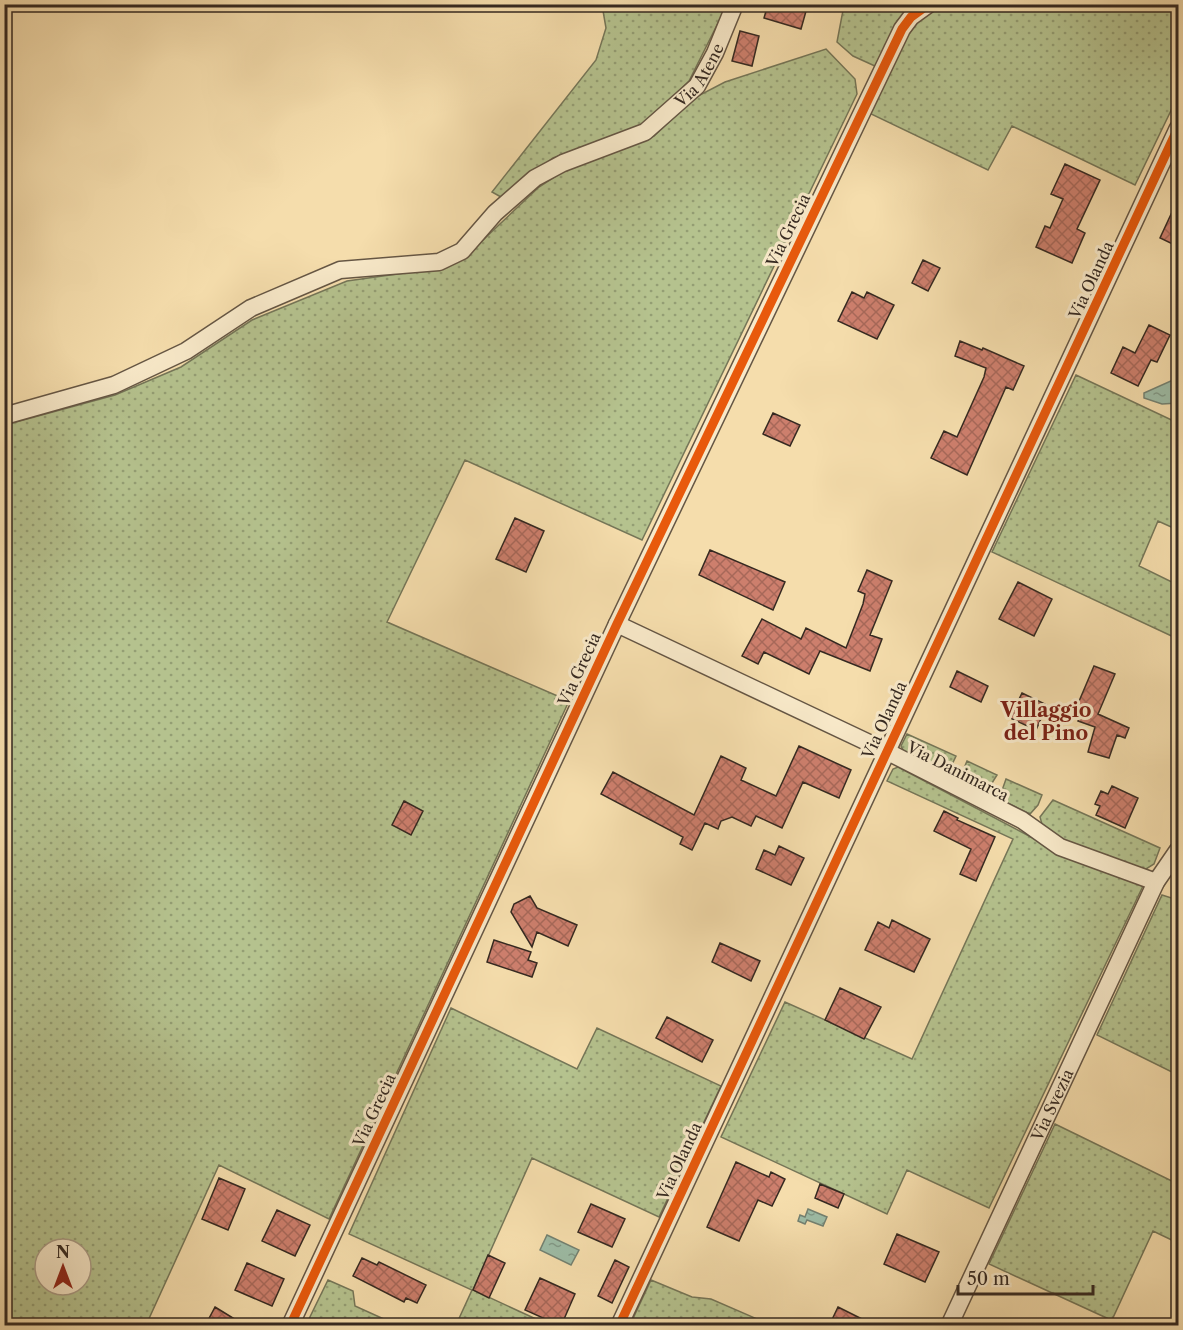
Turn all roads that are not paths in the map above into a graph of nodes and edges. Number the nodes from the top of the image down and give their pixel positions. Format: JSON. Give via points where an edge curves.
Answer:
{"nodes":[{"id":1,"x":735,"y":4,"type":"edge"},
{"id":2,"x":929,"y":4,"type":"edge"},
{"id":3,"x":1179,"y":128,"type":"edge"},
{"id":4,"x":4,"y":416,"type":"edge"},
{"id":5,"x":617,"y":624,"type":"junction"},
{"id":6,"x":886,"y":751,"type":"junction"},
{"id":7,"x":1179,"y":850,"type":"edge"},
{"id":8,"x":1156,"y":882,"type":"junction"},
{"id":9,"x":290,"y":1326,"type":"edge"},
{"id":10,"x":619,"y":1326,"type":"edge"},
{"id":11,"x":949,"y":1326,"type":"edge"}],
"edges":[{"from":1,"to":4,"type":"street","name":"Via Atene","via":[[716,53],[697,86],[645,132],[563,163],[535,178],[495,213],[462,251],[439,262],[340,270],[251,308],[186,351],[114,385]]},
{"from":2,"to":5,"type":"street","name":"Via Grecia","via":[[902,29]]},
{"from":3,"to":6,"type":"street","name":"Via Olanda"},
{"from":5,"to":6,"type":"street","name":"Via Danimarca"},
{"from":5,"to":9,"type":"street","name":"Via Grecia"},
{"from":6,"to":8,"type":"street","name":"Via Danimarca","via":[[1022,820],[1060,847]]},
{"from":6,"to":10,"type":"street","name":"Via Olanda"},
{"from":7,"to":8,"type":"street","name":"Via Svezia"},
{"from":8,"to":11,"type":"street","name":"Via Svezia"}]}
